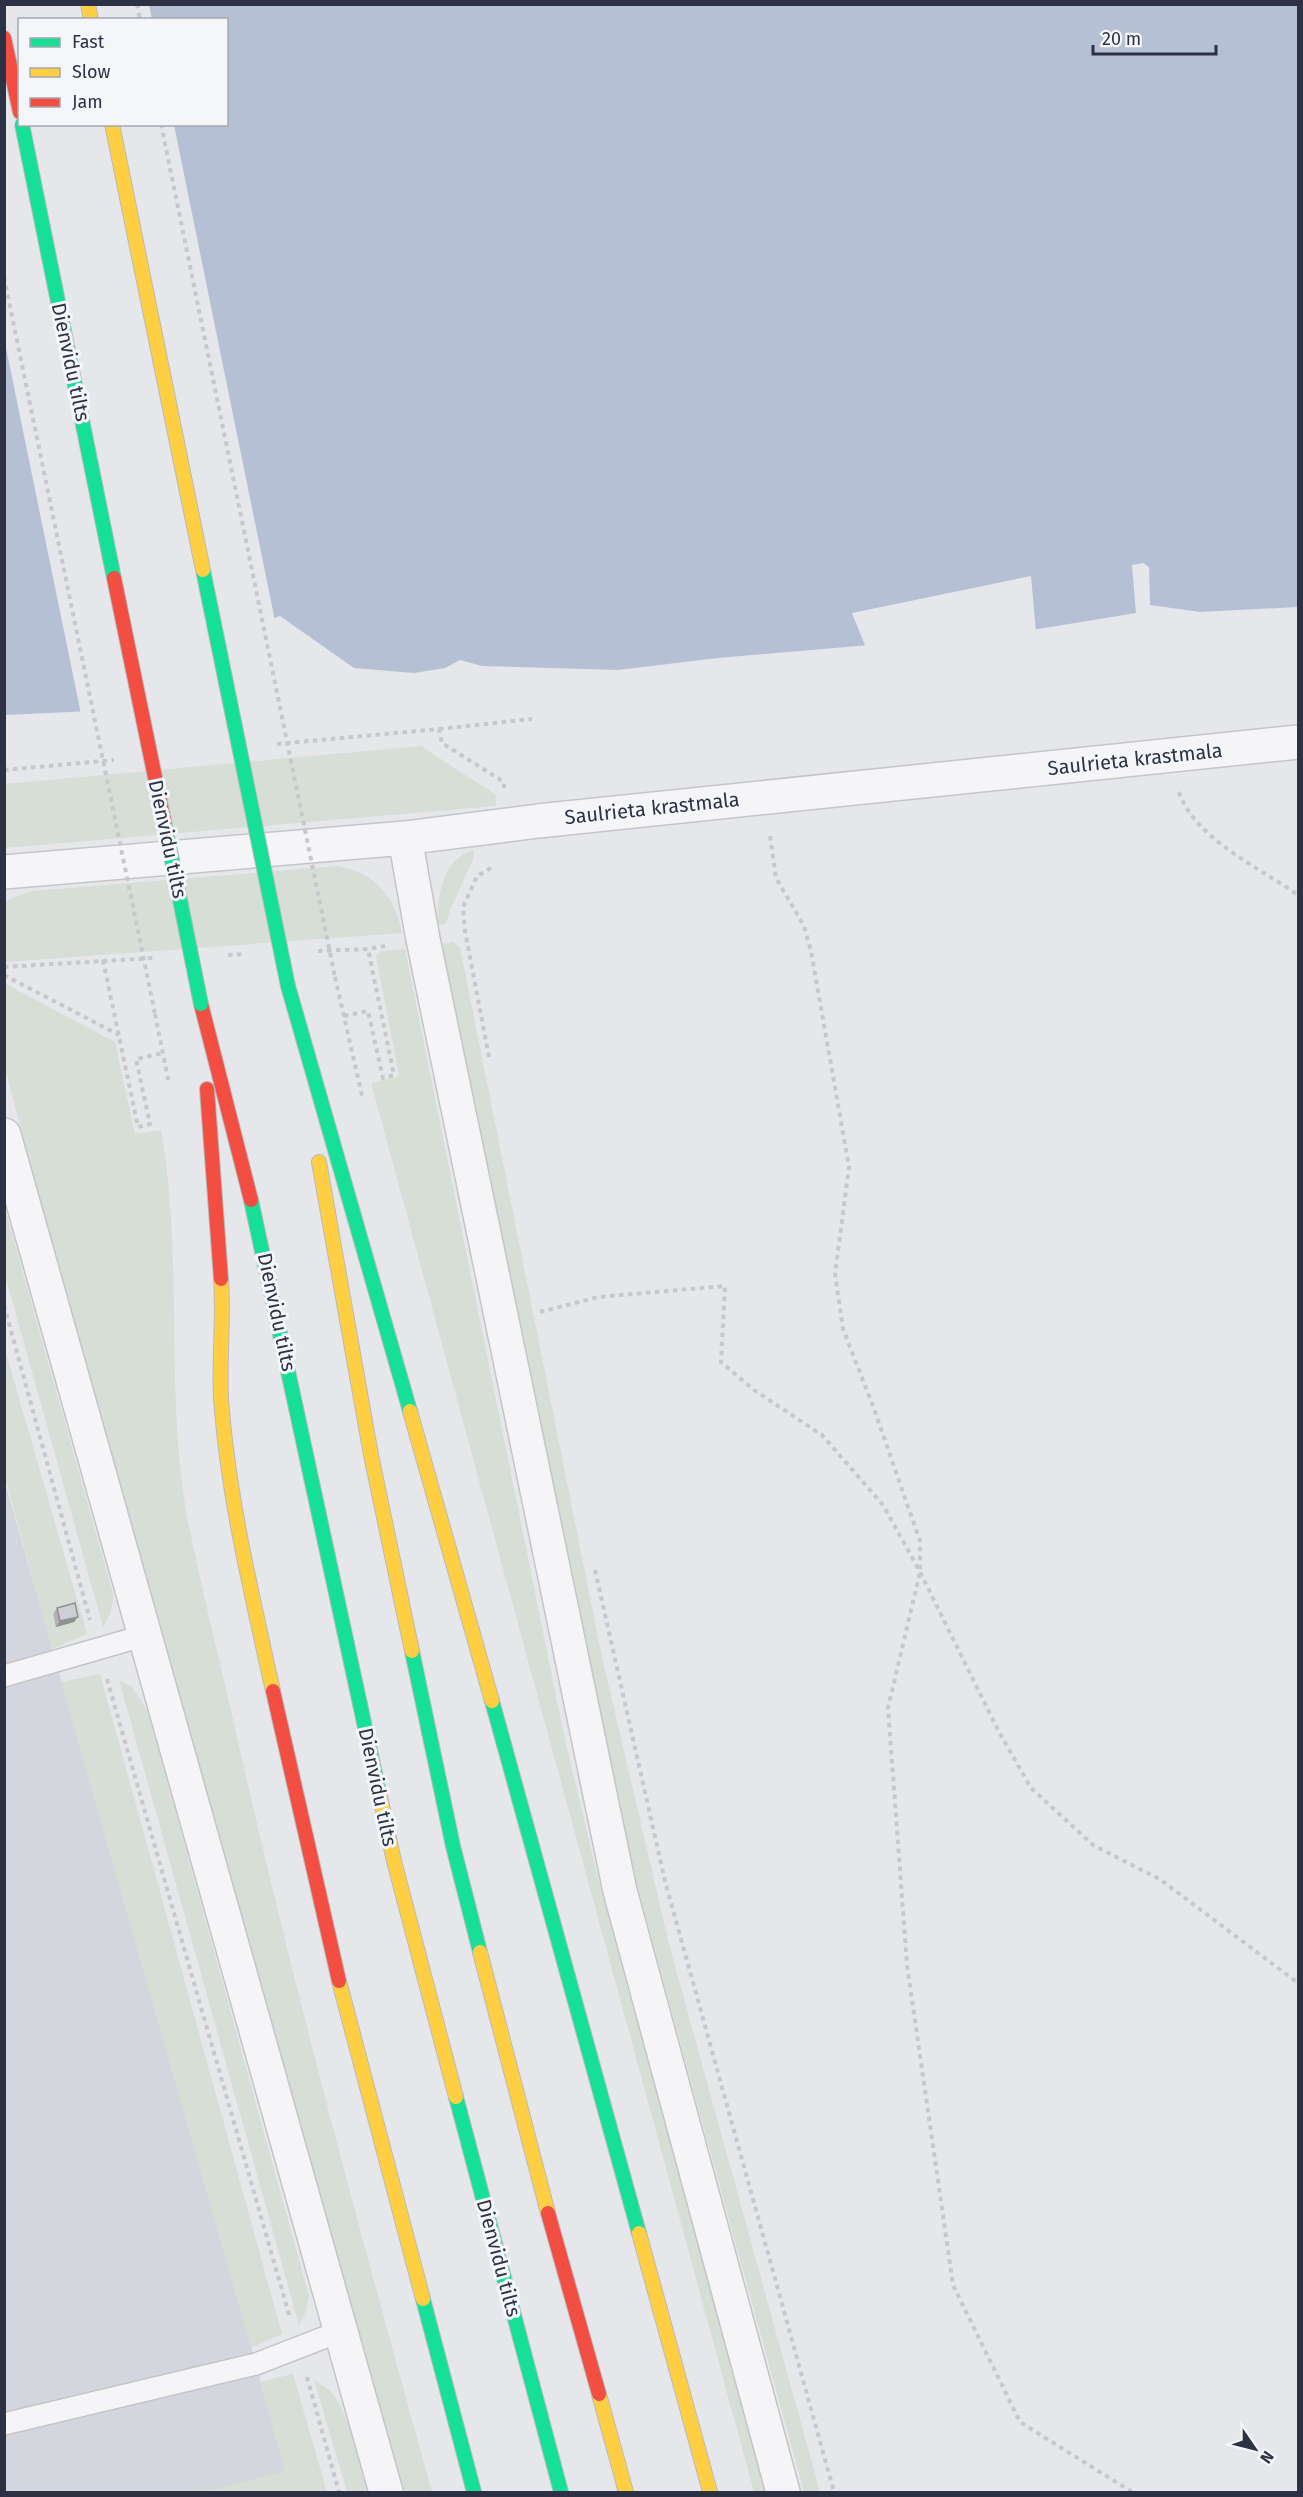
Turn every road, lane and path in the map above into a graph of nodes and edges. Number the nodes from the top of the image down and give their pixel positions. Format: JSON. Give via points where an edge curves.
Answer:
{"nodes":[{"id":1,"x":4,"y":38,"type":"edge"},
{"id":2,"x":18,"y":103,"type":"edge"},
{"id":3,"x":22,"y":126,"type":"edge"},
{"id":4,"x":112,"y":126,"type":"edge"},
{"id":5,"x":162,"y":126,"type":"edge"},
{"id":6,"x":4,"y":277,"type":"edge"},
{"id":7,"x":532,"y":719,"type":"dead end"},
{"id":8,"x":439,"y":729,"type":"dead end"},
{"id":9,"x":1299,"y":742,"type":"edge"},
{"id":10,"x":1173,"y":756,"type":"junction"},
{"id":11,"x":764,"y":796,"type":"junction"},
{"id":12,"x":405,"y":838,"type":"junction"},
{"id":13,"x":4,"y":872,"type":"edge"},
{"id":14,"x":1299,"y":895,"type":"edge"},
{"id":15,"x":465,"y":931,"type":"dead end"},
{"id":16,"x":423,"y":939,"type":"junction"},
{"id":17,"x":368,"y":949,"type":"junction"},
{"id":18,"x":311,"y":952,"type":"dead end"},
{"id":19,"x":253,"y":954,"type":"dead end"},
{"id":20,"x":219,"y":955,"type":"dead end"},
{"id":21,"x":161,"y":957,"type":"dead end"},
{"id":22,"x":104,"y":960,"type":"junction"},
{"id":23,"x":4,"y":968,"type":"edge"},
{"id":24,"x":4,"y":975,"type":"edge"},
{"id":25,"x":335,"y":977,"type":"dead end"},
{"id":26,"x":288,"y":986,"type":"junction"},
{"id":27,"x":201,"y":1004,"type":"junction"},
{"id":28,"x":155,"y":1014,"type":"dead end"},
{"id":29,"x":344,"y":1016,"type":"dead end"},
{"id":30,"x":119,"y":1036,"type":"junction"},
{"id":31,"x":163,"y":1053,"type":"dead end"},
{"id":32,"x":311,"y":1115,"type":"dead end"},
{"id":33,"x":4,"y":1135,"type":"edge"},
{"id":34,"x":317,"y":1150,"type":"dead end"},
{"id":35,"x":4,"y":1305,"type":"edge"},
{"id":36,"x":538,"y":1312,"type":"dead end"},
{"id":37,"x":920,"y":1572,"type":"junction"},
{"id":38,"x":146,"y":1635,"type":"junction"},
{"id":39,"x":99,"y":1650,"type":"junction"},
{"id":40,"x":4,"y":1676,"type":"edge"},
{"id":41,"x":1299,"y":1983,"type":"edge"},
{"id":42,"x":341,"y":2331,"type":"junction"},
{"id":43,"x":298,"y":2347,"type":"junction"},
{"id":44,"x":4,"y":2424,"type":"edge"},
{"id":45,"x":339,"y":2493,"type":"edge"},
{"id":46,"x":386,"y":2493,"type":"edge"},
{"id":47,"x":474,"y":2493,"type":"edge"},
{"id":48,"x":561,"y":2493,"type":"edge"},
{"id":49,"x":626,"y":2493,"type":"edge"},
{"id":50,"x":710,"y":2493,"type":"edge"},
{"id":51,"x":783,"y":2493,"type":"edge"},
{"id":52,"x":1132,"y":2493,"type":"edge"}],
"edges":[{"from":1,"to":2,"type":"highway"},
{"from":3,"to":27,"type":"highway","name":"Dienvidu tilts","bridge":true},
{"from":4,"to":26,"type":"highway","bridge":true},
{"from":5,"to":25,"type":"path","bridge":true},
{"from":6,"to":28,"type":"path","bridge":true},
{"from":7,"to":8,"type":"path"},
{"from":9,"to":10,"type":"street","name":"Saulrieta krastmala"},
{"from":10,"to":11,"type":"street","name":"Saulrieta krastmala"},
{"from":10,"to":14,"type":"path","via":[[1183,804],[1204,830],[1239,858]]},
{"from":11,"to":12,"type":"street","name":"Saulrieta krastmala"},
{"from":11,"to":37,"type":"path","via":[[776,878],[804,926],[811,951],[849,1167],[835,1274],[843,1329],[920,1541]]},
{"from":12,"to":13,"type":"street","name":"Saulrieta krastmala"},
{"from":12,"to":16,"type":"street"},
{"from":15,"to":16,"type":"path"},
{"from":16,"to":17,"type":"path"},
{"from":16,"to":51,"type":"street","via":[[620,1891]]},
{"from":17,"to":18,"type":"path"},
{"from":17,"to":29,"type":"path","via":[[394,1075],[382,1078],[368,1011]]},
{"from":19,"to":20,"type":"path"},
{"from":21,"to":22,"type":"path"},
{"from":22,"to":23,"type":"path"},
{"from":22,"to":30,"type":"path"},
{"from":24,"to":30,"type":"path"},
{"from":26,"to":32,"type":"highway"},
{"from":26,"to":50,"type":"highway","via":[[467,1610]]},
{"from":27,"to":47,"type":"highway","via":[[222,1289],[221,1397],[230,1479],[333,1958]]},
{"from":27,"to":48,"type":"highway","name":"Dienvidu tilts","via":[[259,1230],[394,1861]]},
{"from":30,"to":31,"type":"path","via":[[138,1127],[150,1125],[136,1059]]},
{"from":33,"to":38,"type":"street"},
{"from":34,"to":49,"type":"highway","via":[[371,1455],[453,1846],[533,2159]]},
{"from":35,"to":39,"type":"path"},
{"from":36,"to":37,"type":"path","via":[[598,1297],[724,1286],[721,1362],[754,1390],[822,1435],[883,1505]]},
{"from":37,"to":41,"type":"path","via":[[1031,1788],[1094,1845],[1161,1880]]},
{"from":37,"to":52,"type":"path","via":[[888,1708],[907,1965],[953,2285],[1020,2422]]},
{"from":38,"to":39,"type":"lane"},
{"from":38,"to":42,"type":"street"},
{"from":39,"to":40,"type":"lane"},
{"from":39,"to":43,"type":"path"},
{"from":42,"to":43,"type":"lane"},
{"from":42,"to":46,"type":"street"},
{"from":43,"to":44,"type":"lane","via":[[256,2364]]},
{"from":43,"to":45,"type":"path"}]}
